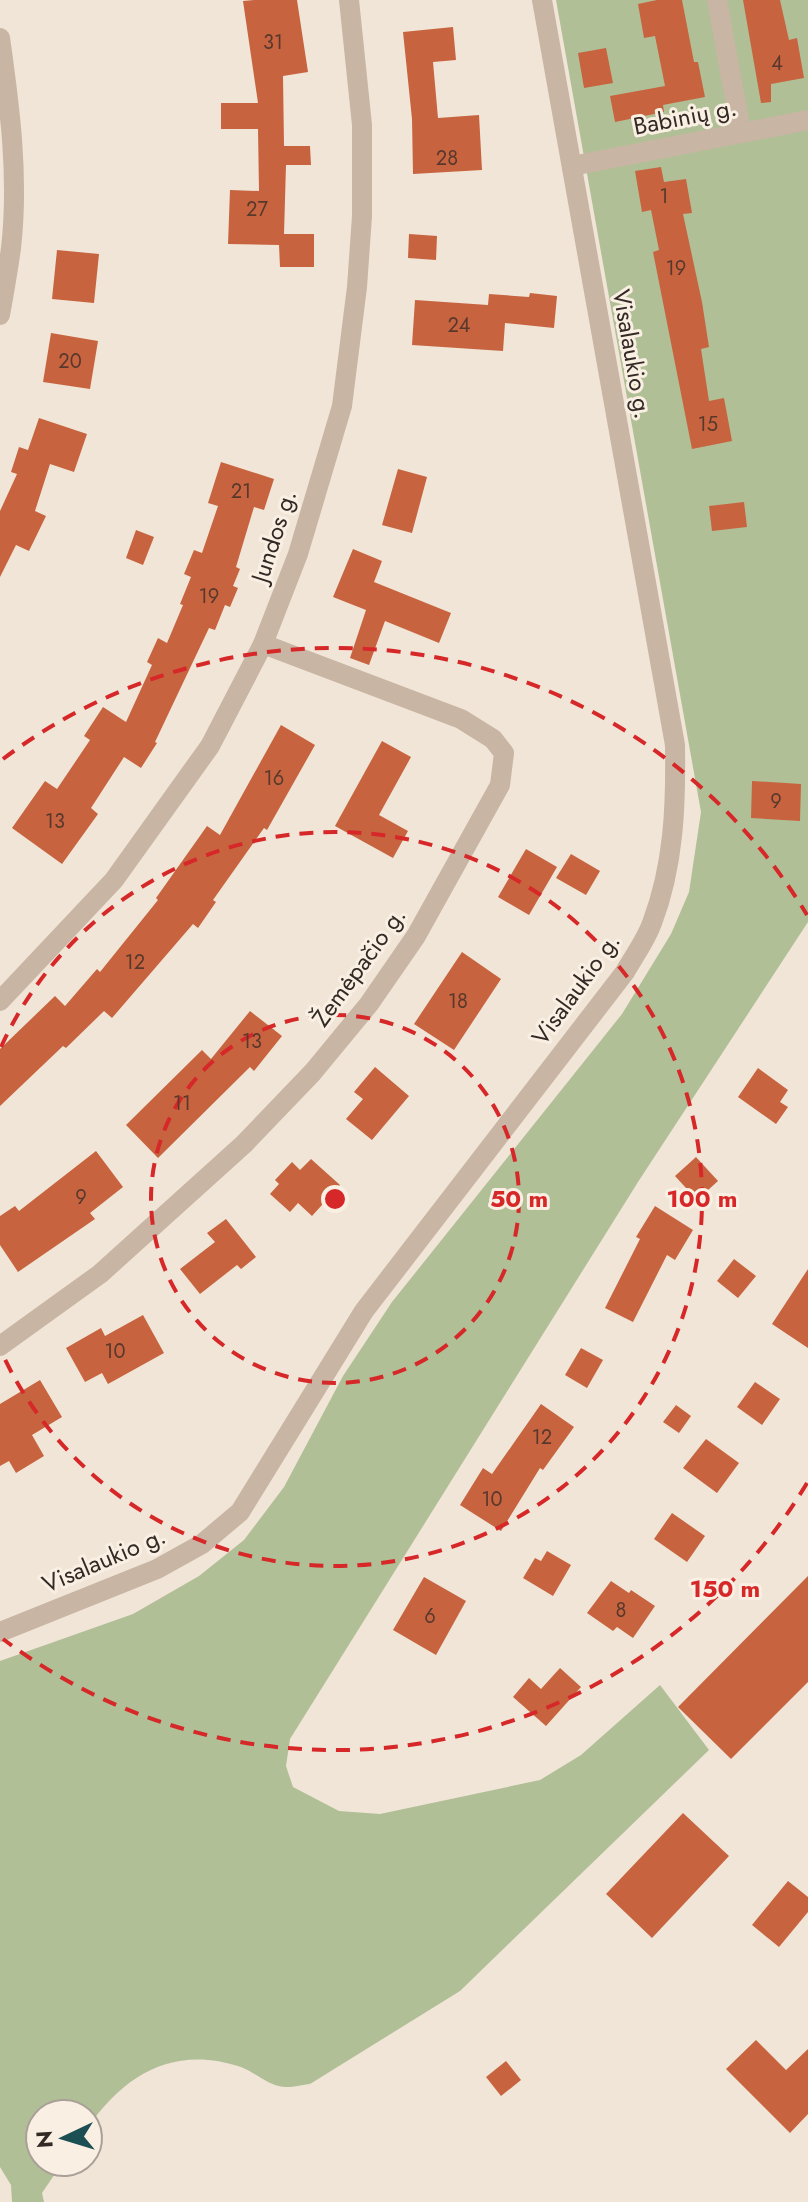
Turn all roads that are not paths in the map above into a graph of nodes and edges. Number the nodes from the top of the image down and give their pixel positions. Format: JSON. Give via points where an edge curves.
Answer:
{"nodes":[{"id":1,"x":349,"y":0,"type":"edge"},
{"id":2,"x":542,"y":0,"type":"edge"},
{"id":3,"x":717,"y":0,"type":"edge"},
{"id":4,"x":0,"y":38,"type":"edge"},
{"id":5,"x":808,"y":120,"type":"edge"},
{"id":6,"x":741,"y":132,"type":"junction"},
{"id":7,"x":572,"y":166,"type":"junction"},
{"id":8,"x":0,"y":315,"type":"edge"},
{"id":9,"x":263,"y":644,"type":"junction"},
{"id":10,"x":0,"y":1001,"type":"edge"},
{"id":11,"x":0,"y":1346,"type":"edge"},
{"id":12,"x":0,"y":1632,"type":"edge"}],
"edges":[{"from":1,"to":9,"type":"street","name":"Jundos g.","via":[[362,125],[362,216],[342,406],[298,554]]},
{"from":2,"to":7,"type":"street","name":"Visalaukio g."},
{"from":3,"to":6,"type":"street"},
{"from":4,"to":8,"type":"street","via":[[14,182]]},
{"from":5,"to":6,"type":"street","name":"Babinių g."},
{"from":6,"to":7,"type":"street","name":"Babinių g."},
{"from":7,"to":12,"type":"street","name":"Visalaukio g.","via":[[675,745],[676,807],[669,866],[652,925],[625,972],[364,1311],[240,1512],[202,1544],[157,1569]]},
{"from":9,"to":10,"type":"street","name":"Jundos g.","via":[[210,746],[114,880]]},
{"from":9,"to":11,"type":"street","name":"Žemėpačio g.","via":[[461,719],[493,739],[504,753],[500,785],[416,936],[313,1072],[244,1144],[111,1264]]}]}
